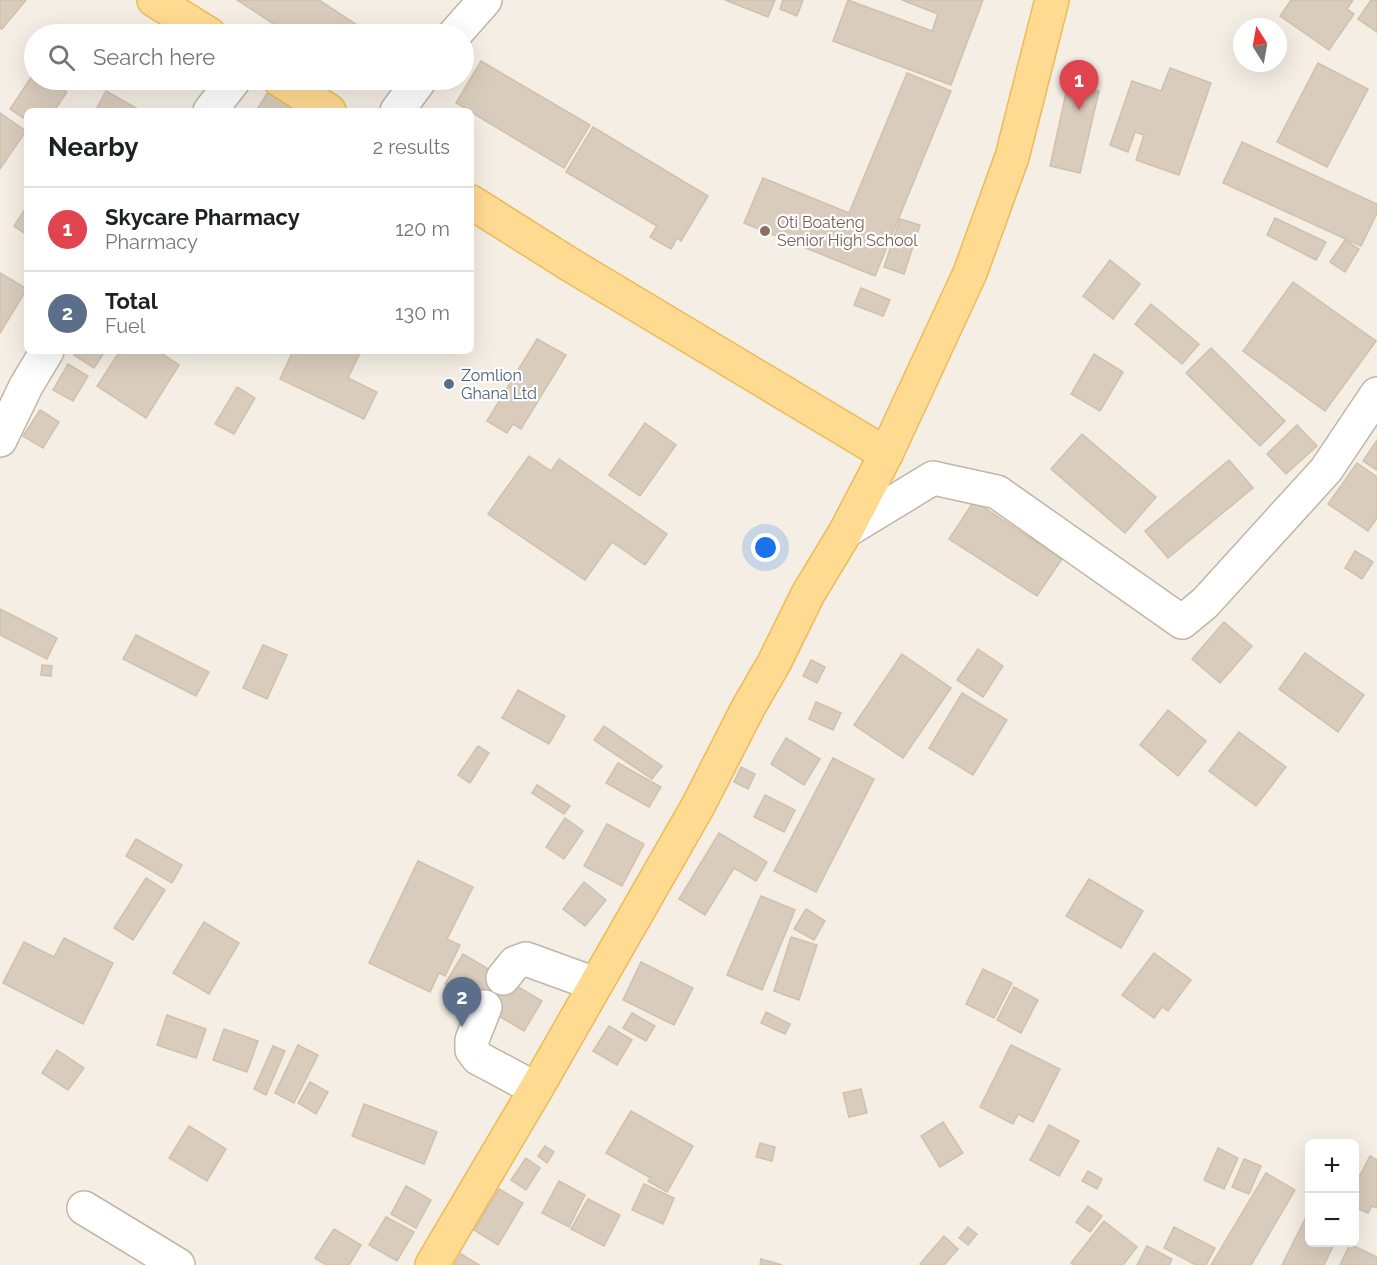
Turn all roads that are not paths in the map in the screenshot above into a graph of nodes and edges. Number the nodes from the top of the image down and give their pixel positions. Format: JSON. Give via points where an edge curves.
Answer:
{"nodes":[{"id":1,"x":154,"y":0,"type":"edge"},
{"id":2,"x":485,"y":0,"type":"edge"},
{"id":3,"x":1052,"y":0,"type":"edge"},
{"id":4,"x":193,"y":24,"type":"edge"},
{"id":5,"x":464,"y":24,"type":"edge"},
{"id":6,"x":226,"y":90,"type":"edge"},
{"id":7,"x":296,"y":90,"type":"edge"},
{"id":8,"x":413,"y":90,"type":"edge"},
{"id":9,"x":212,"y":108,"type":"edge"},
{"id":10,"x":324,"y":108,"type":"edge"},
{"id":11,"x":399,"y":108,"type":"edge"},
{"id":12,"x":474,"y":204,"type":"edge"},
{"id":13,"x":45,"y":354,"type":"edge"},
{"id":14,"x":1377,"y":394,"type":"edge"},
{"id":15,"x":0,"y":440,"type":"edge"},
{"id":16,"x":886,"y":454,"type":"junction"},
{"id":17,"x":846,"y":531,"type":"junction"},
{"id":18,"x":502,"y":978,"type":"dead end"},
{"id":19,"x":595,"y":984,"type":"junction"},
{"id":20,"x":485,"y":1007,"type":"dead end"},
{"id":21,"x":536,"y":1089,"type":"junction"},
{"id":22,"x":84,"y":1208,"type":"dead end"},
{"id":23,"x":178,"y":1265,"type":"edge"},
{"id":24,"x":432,"y":1265,"type":"edge"}],
"edges":[{"from":1,"to":4,"type":"main road"},
{"from":2,"to":5,"type":"street"},
{"from":3,"to":16,"type":"main road","via":[[1012,157],[970,273]]},
{"from":6,"to":9,"type":"street"},
{"from":7,"to":10,"type":"main road"},
{"from":8,"to":11,"type":"street"},
{"from":12,"to":16,"type":"main road"},
{"from":13,"to":15,"type":"street"},
{"from":14,"to":17,"type":"street","via":[[1326,470],[1205,603],[1182,622],[997,492],[933,478]]},
{"from":16,"to":17,"type":"main road"},
{"from":17,"to":19,"type":"main road","via":[[808,594],[698,806]]},
{"from":18,"to":19,"type":"street","via":[[515,963],[526,959]]},
{"from":19,"to":21,"type":"main road"},
{"from":20,"to":21,"type":"street","via":[[472,1050],[478,1058]]},
{"from":21,"to":24,"type":"main road"},
{"from":22,"to":23,"type":"street"}]}
